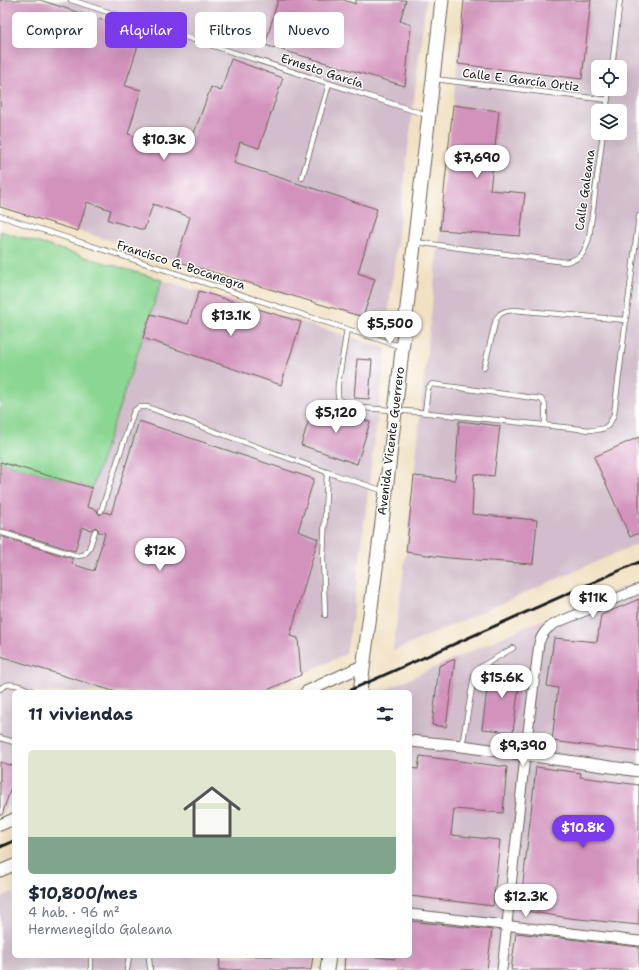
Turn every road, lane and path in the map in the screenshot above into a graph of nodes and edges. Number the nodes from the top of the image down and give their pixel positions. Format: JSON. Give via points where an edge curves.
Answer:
{"nodes":[{"id":1,"x":71,"y":0,"type":"edge"},
{"id":2,"x":442,"y":0,"type":"edge"},
{"id":3,"x":620,"y":0,"type":"edge"},
{"id":4,"x":613,"y":60,"type":"edge"},
{"id":5,"x":433,"y":79,"type":"junction"},
{"id":6,"x":329,"y":84,"type":"junction"},
{"id":7,"x":608,"y":96,"type":"edge"},
{"id":8,"x":608,"y":100,"type":"junction"},
{"id":9,"x":607,"y":104,"type":"edge"},
{"id":10,"x":429,"y":116,"type":"junction"},
{"id":11,"x":602,"y":140,"type":"edge"},
{"id":12,"x":302,"y":178,"type":"dead end"},
{"id":13,"x":0,"y":216,"type":"edge"},
{"id":14,"x":639,"y":216,"type":"edge"},
{"id":15,"x":414,"y":242,"type":"junction"},
{"id":16,"x":637,"y":250,"type":"edge"},
{"id":17,"x":626,"y":320,"type":"junction"},
{"id":18,"x":347,"y":329,"type":"junction"},
{"id":19,"x":402,"y":347,"type":"junction"},
{"id":20,"x":484,"y":368,"type":"dead end"},
{"id":21,"x":395,"y":410,"type":"junction"},
{"id":22,"x":425,"y":412,"type":"junction"},
{"id":23,"x":545,"y":424,"type":"junction"},
{"id":24,"x":327,"y":472,"type":"junction"},
{"id":25,"x":386,"y":491,"type":"junction"},
{"id":26,"x":101,"y":511,"type":"dead end"},
{"id":27,"x":95,"y":531,"type":"dead end"},
{"id":28,"x":0,"y":532,"type":"edge"},
{"id":29,"x":639,"y":589,"type":"edge"},
{"id":30,"x":325,"y":615,"type":"dead end"},
{"id":31,"x":513,"y":648,"type":"dead end"},
{"id":32,"x":364,"y":665,"type":"junction"},
{"id":33,"x":0,"y":689,"type":"edge"},
{"id":34,"x":28,"y":690,"type":"edge"},
{"id":35,"x":310,"y":690,"type":"edge"},
{"id":36,"x":360,"y":690,"type":"edge"},
{"id":37,"x":0,"y":738,"type":"edge"},
{"id":38,"x":412,"y":740,"type":"edge"},
{"id":39,"x":12,"y":741,"type":"edge"},
{"id":40,"x":462,"y":746,"type":"junction"},
{"id":41,"x":525,"y":756,"type":"junction"},
{"id":42,"x":639,"y":771,"type":"edge"},
{"id":43,"x":12,"y":866,"type":"edge"},
{"id":44,"x":0,"y":871,"type":"edge"},
{"id":45,"x":412,"y":914,"type":"edge"},
{"id":46,"x":507,"y":926,"type":"junction"},
{"id":47,"x":639,"y":941,"type":"edge"},
{"id":48,"x":91,"y":958,"type":"edge"},
{"id":49,"x":129,"y":958,"type":"edge"},
{"id":50,"x":149,"y":958,"type":"edge"},
{"id":51,"x":329,"y":958,"type":"edge"},
{"id":52,"x":91,"y":970,"type":"edge"},
{"id":53,"x":127,"y":970,"type":"edge"},
{"id":54,"x":150,"y":970,"type":"edge"},
{"id":55,"x":327,"y":970,"type":"edge"},
{"id":56,"x":502,"y":970,"type":"edge"}],
"edges":[{"from":1,"to":6,"type":"lane","name":"Ernesto García"},
{"from":2,"to":5,"type":"main road","name":"Avenida Vicente Guerrero"},
{"from":3,"to":4,"type":"lane"},
{"from":5,"to":8,"type":"lane","name":"Calle E. García Ortiz"},
{"from":5,"to":10,"type":"main road","name":"Avenida Vicente Guerrero"},
{"from":6,"to":10,"type":"lane","name":"Ernesto García"},
{"from":6,"to":12,"type":"lane"},
{"from":7,"to":8,"type":"lane"},
{"from":8,"to":9,"type":"lane"},
{"from":10,"to":15,"type":"main road","name":"Avenida Vicente Guerrero"},
{"from":11,"to":15,"type":"lane","name":"Calle Galeana","via":[[589,238],[585,250],[577,258],[565,262]]},
{"from":13,"to":18,"type":"lane","name":"Francisco G. Bocanegra"},
{"from":14,"to":16,"type":"lane"},
{"from":15,"to":19,"type":"main road","name":"Avenida Vicente Guerrero"},
{"from":16,"to":17,"type":"lane"},
{"from":17,"to":20,"type":"lane","via":[[506,311],[496,319]]},
{"from":17,"to":23,"type":"lane","via":[[611,423],[599,430]]},
{"from":18,"to":19,"type":"lane","name":"Francisco G. Bocanegra"},
{"from":18,"to":21,"type":"lane","via":[[338,384],[339,400],[349,407]]},
{"from":19,"to":21,"type":"main road","name":"Avenida Vicente Guerrero"},
{"from":21,"to":22,"type":"lane"},
{"from":21,"to":25,"type":"main road","name":"Avenida Vicente Guerrero"},
{"from":22,"to":23,"type":"lane"},
{"from":22,"to":23,"type":"lane","via":[[428,388],[432,384],[540,399],[545,404]]},
{"from":24,"to":25,"type":"lane"},
{"from":24,"to":26,"type":"lane","via":[[147,407],[139,407],[134,411]]},
{"from":24,"to":30,"type":"lane","via":[[323,558]]},
{"from":25,"to":32,"type":"main road","name":"Avenida Vicente Guerrero"},
{"from":27,"to":28,"type":"lane","via":[[89,549],[84,555],[77,556]]},
{"from":29,"to":41,"type":"street","via":[[556,623],[542,635],[538,643]]},
{"from":31,"to":40,"type":"lane","via":[[482,666],[474,676]]},
{"from":32,"to":35,"type":"street"},
{"from":32,"to":36,"type":"main road","name":"Avenida Vicente Guerrero"},
{"from":33,"to":34,"type":"lane","via":[[10,684]]},
{"from":37,"to":39,"type":"lane"},
{"from":38,"to":40,"type":"street"},
{"from":40,"to":41,"type":"street"},
{"from":41,"to":42,"type":"street"},
{"from":41,"to":46,"type":"street"},
{"from":43,"to":44,"type":"street"},
{"from":45,"to":46,"type":"street"},
{"from":46,"to":47,"type":"street"},
{"from":46,"to":56,"type":"street"},
{"from":48,"to":52,"type":"lane"},
{"from":49,"to":53,"type":"lane"},
{"from":50,"to":54,"type":"lane"},
{"from":51,"to":55,"type":"main road"}]}
